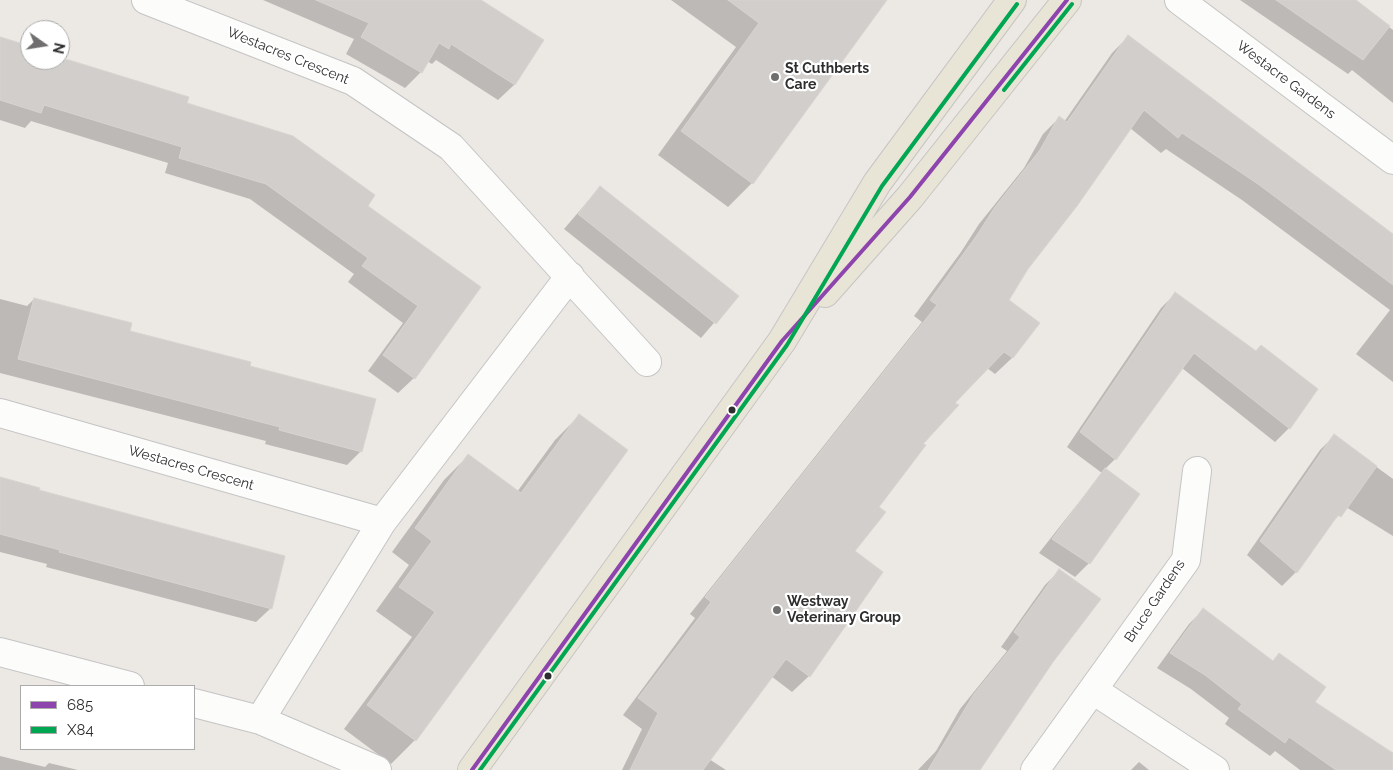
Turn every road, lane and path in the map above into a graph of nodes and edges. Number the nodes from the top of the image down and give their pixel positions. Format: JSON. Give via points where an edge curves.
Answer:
{"nodes":[{"id":1,"x":146,"y":0,"type":"edge"},
{"id":2,"x":1012,"y":0,"type":"edge"},
{"id":3,"x":1067,"y":0,"type":"edge"},
{"id":4,"x":1179,"y":0,"type":"edge"},
{"id":5,"x":1393,"y":160,"type":"edge"},
{"id":6,"x":570,"y":276,"type":"junction"},
{"id":7,"x":782,"y":341,"type":"junction"},
{"id":8,"x":647,"y":362,"type":"dead end"},
{"id":9,"x":0,"y":413,"type":"edge"},
{"id":10,"x":1197,"y":471,"type":"dead end"},
{"id":11,"x":382,"y":522,"type":"junction"},
{"id":12,"x":0,"y":652,"type":"edge"},
{"id":13,"x":126,"y":685,"type":"edge"},
{"id":14,"x":1093,"y":690,"type":"junction"},
{"id":15,"x":195,"y":703,"type":"edge"},
{"id":16,"x":260,"y":720,"type":"junction"},
{"id":17,"x":377,"y":770,"type":"edge"},
{"id":18,"x":472,"y":770,"type":"edge"},
{"id":19,"x":1036,"y":770,"type":"edge"},
{"id":20,"x":1215,"y":770,"type":"edge"}],
"edges":[{"from":1,"to":6,"type":"street","name":"Westacres Crescent","via":[[353,81],[451,148]]},
{"from":2,"to":7,"type":"main road","via":[[877,183]]},
{"from":3,"to":7,"type":"main road","via":[[910,198]]},
{"from":4,"to":5,"type":"street","name":"Westacre Gardens"},
{"from":6,"to":8,"type":"street","name":"Westacres Crescent"},
{"from":6,"to":11,"type":"street"},
{"from":7,"to":18,"type":"main road"},
{"from":9,"to":11,"type":"street","name":"Westacres Crescent"},
{"from":10,"to":14,"type":"street","name":"Bruce Gardens","via":[[1186,560]]},
{"from":11,"to":16,"type":"street"},
{"from":12,"to":13,"type":"street"},
{"from":14,"to":19,"type":"street","name":"Bruce Gardens"},
{"from":14,"to":20,"type":"street"},
{"from":15,"to":16,"type":"street"},
{"from":16,"to":17,"type":"street"}]}
